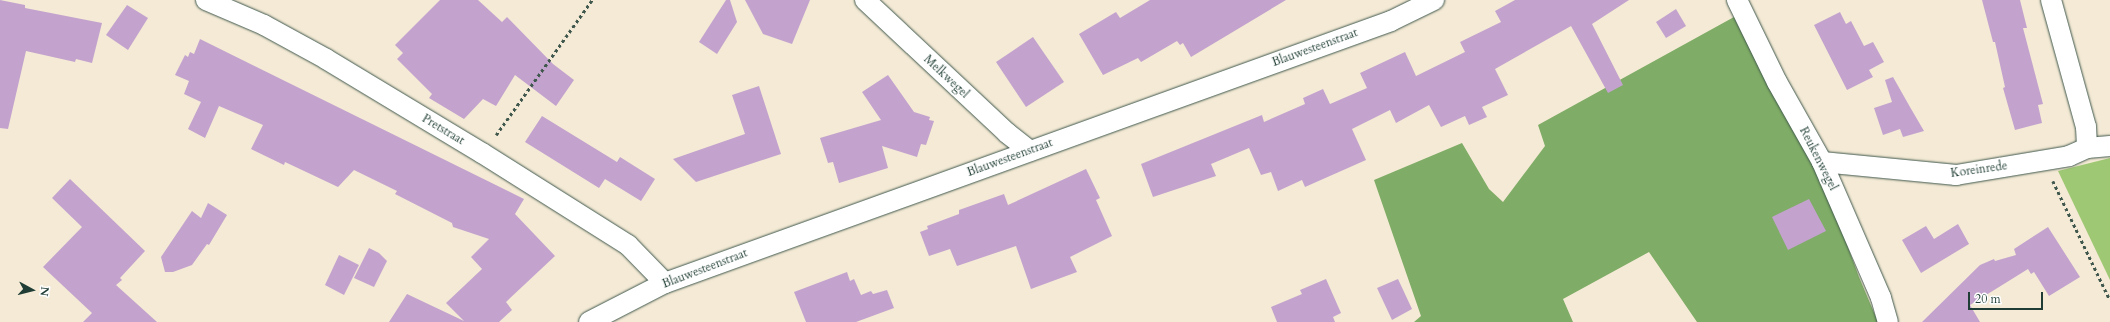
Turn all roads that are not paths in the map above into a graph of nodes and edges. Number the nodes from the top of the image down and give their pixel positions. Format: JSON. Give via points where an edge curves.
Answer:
{"nodes":[{"id":1,"x":206,"y":0,"type":"edge"},
{"id":2,"x":865,"y":0,"type":"edge"},
{"id":3,"x":1434,"y":0,"type":"edge"},
{"id":4,"x":1737,"y":0,"type":"edge"},
{"id":5,"x":2051,"y":0,"type":"edge"},
{"id":6,"x":2110,"y":146,"type":"edge"},
{"id":7,"x":2087,"y":148,"type":"junction"},
{"id":8,"x":1030,"y":151,"type":"junction"},
{"id":9,"x":1822,"y":162,"type":"junction"},
{"id":10,"x":665,"y":283,"type":"junction"},
{"id":11,"x":589,"y":322,"type":"edge"},
{"id":12,"x":1888,"y":322,"type":"edge"}],
"edges":[{"from":1,"to":10,"type":"street","name":"Pretstraat","via":[[264,25],[326,59],[482,153],[628,245]]},
{"from":2,"to":8,"type":"street","name":"Melkwegel","via":[[1007,133]]},
{"from":3,"to":8,"type":"street","name":"Blauwesteenstraat","via":[[1391,21]]},
{"from":4,"to":9,"type":"street","name":"Reukenwegel"},
{"from":5,"to":7,"type":"street","via":[[2086,127]]},
{"from":6,"to":7,"type":"street","name":"Koreinrede"},
{"from":7,"to":9,"type":"street","name":"Koreinrede","via":[[2068,156],[1956,175]]},
{"from":8,"to":10,"type":"street","name":"Blauwesteenstraat"},
{"from":9,"to":12,"type":"street","name":"Reukenwegel"},
{"from":10,"to":11,"type":"street","name":"Blauwesteenstraat"}]}
